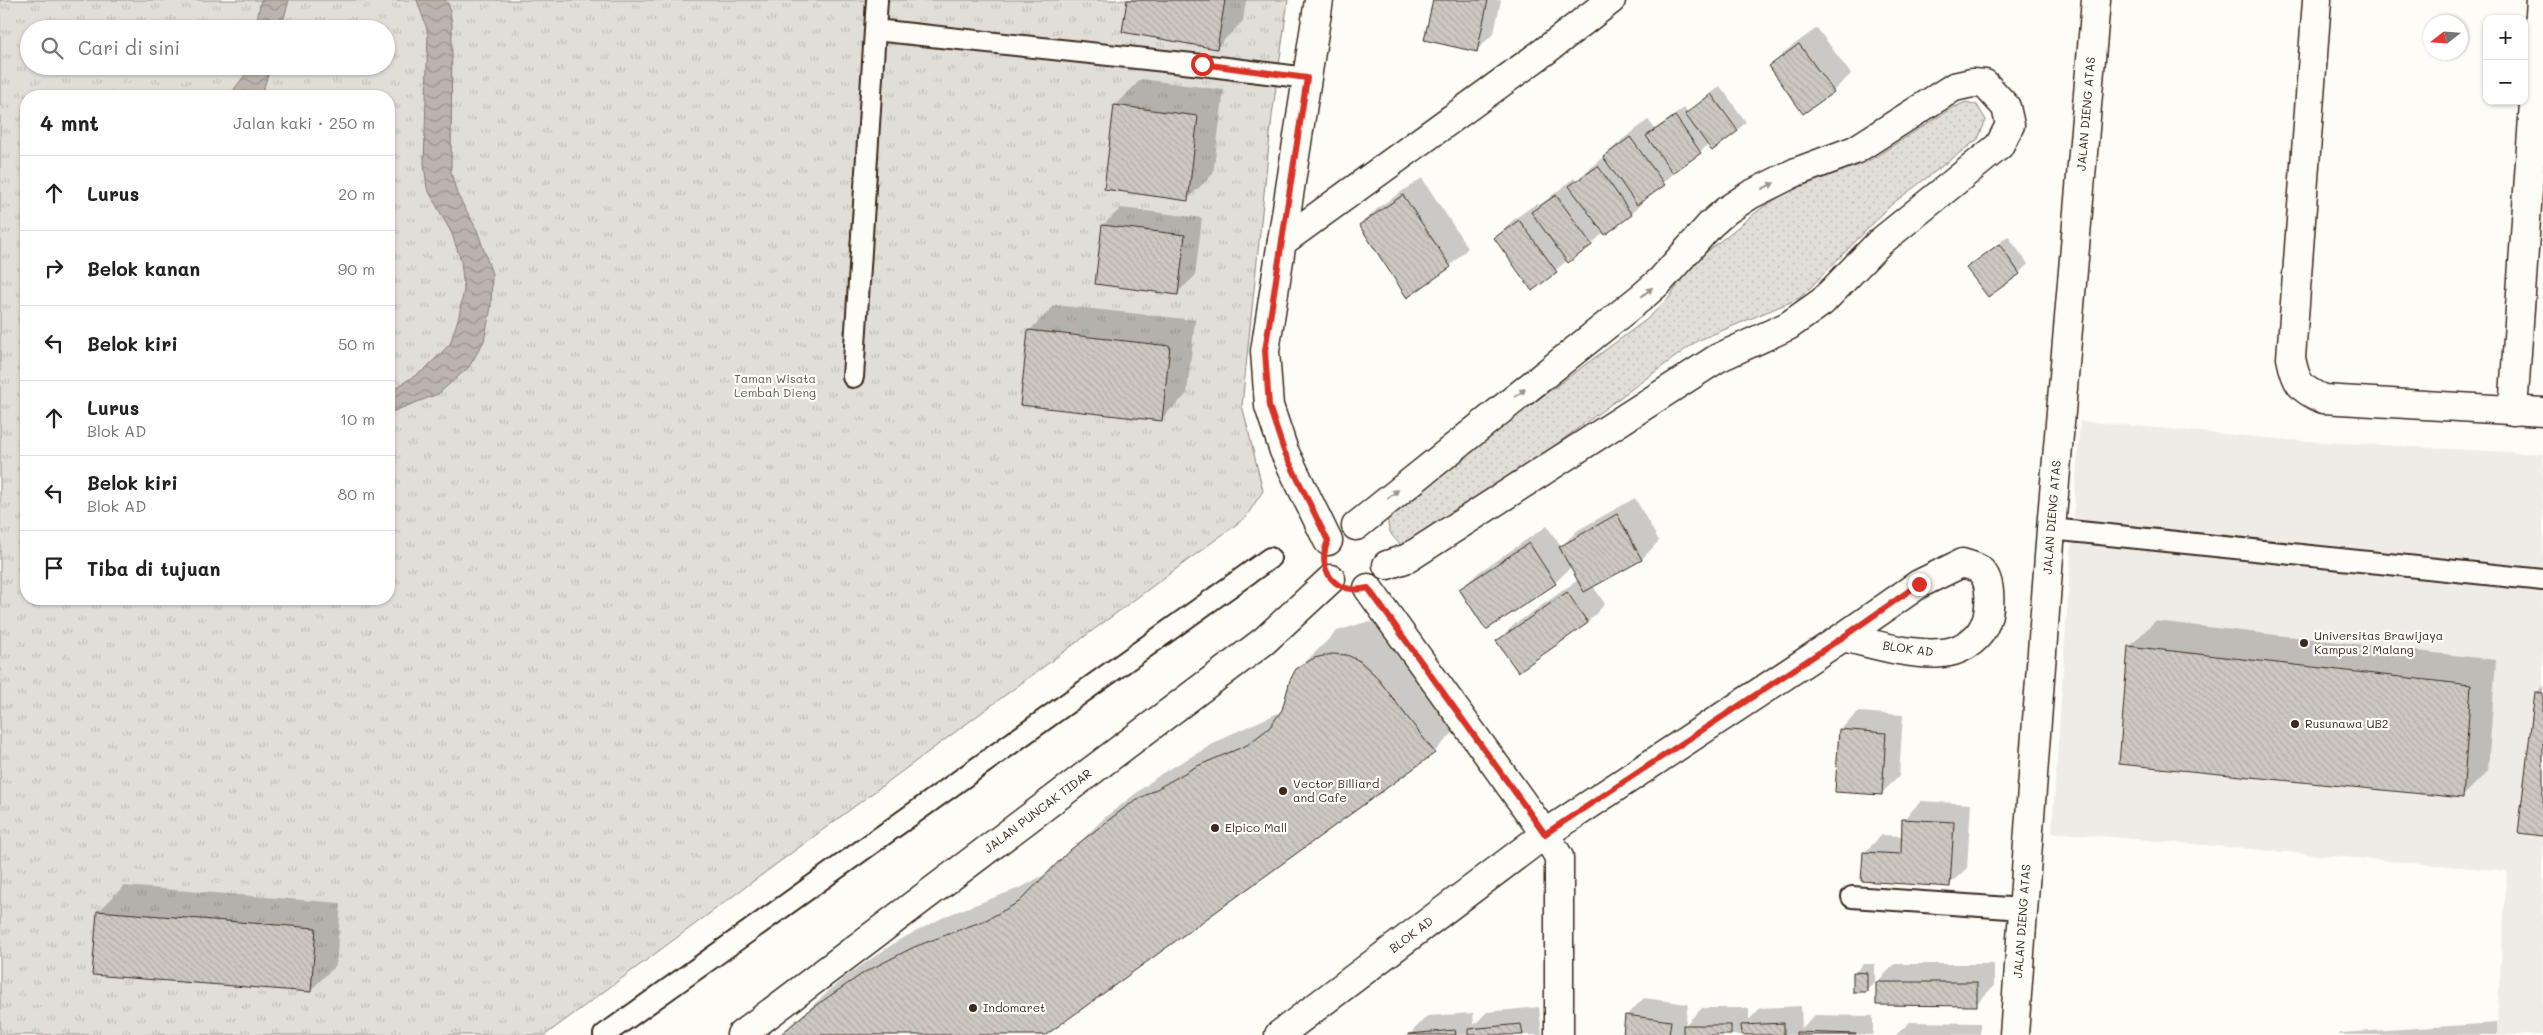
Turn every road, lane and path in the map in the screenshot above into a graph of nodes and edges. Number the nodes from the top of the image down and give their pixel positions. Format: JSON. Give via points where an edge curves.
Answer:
{"nodes":[{"id":1,"x":877,"y":0,"type":"edge"},
{"id":2,"x":1319,"y":0,"type":"edge"},
{"id":3,"x":1611,"y":0,"type":"edge"},
{"id":4,"x":2096,"y":0,"type":"edge"},
{"id":5,"x":2317,"y":0,"type":"edge"},
{"id":6,"x":2541,"y":0,"type":"edge"},
{"id":7,"x":875,"y":30,"type":"junction"},
{"id":8,"x":1307,"y":78,"type":"junction"},
{"id":9,"x":1282,"y":242,"type":"junction"},
{"id":10,"x":853,"y":377,"type":"dead end"},
{"id":11,"x":2513,"y":411,"type":"junction"},
{"id":12,"x":2543,"y":412,"type":"edge"},
{"id":13,"x":1356,"y":526,"type":"junction"},
{"id":14,"x":2051,"y":528,"type":"junction"},
{"id":15,"x":1328,"y":541,"type":"junction"},
{"id":16,"x":1270,"y":558,"type":"dead end"},
{"id":17,"x":1387,"y":565,"type":"junction"},
{"id":18,"x":1332,"y":579,"type":"junction"},
{"id":19,"x":2543,"y":580,"type":"edge"},
{"id":20,"x":1368,"y":588,"type":"junction"},
{"id":21,"x":1843,"y":637,"type":"junction"},
{"id":22,"x":1545,"y":834,"type":"junction"},
{"id":23,"x":1852,"y":897,"type":"dead end"},
{"id":24,"x":2023,"y":909,"type":"junction"},
{"id":25,"x":604,"y":1035,"type":"edge"},
{"id":26,"x":741,"y":1035,"type":"edge"},
{"id":27,"x":1279,"y":1035,"type":"edge"},
{"id":28,"x":1559,"y":1035,"type":"edge"},
{"id":29,"x":2014,"y":1035,"type":"edge"}],
"edges":[{"from":1,"to":7,"type":"lane"},
{"from":2,"to":8,"type":"street"},
{"from":3,"to":9,"type":"street","via":[[1545,52]]},
{"from":4,"to":14,"type":"street","name":"JALAN DIENG ATAS"},
{"from":5,"to":11,"type":"street","via":[[2291,358],[2295,378],[2306,392],[2323,400]]},
{"from":6,"to":11,"type":"street"},
{"from":7,"to":8,"type":"lane"},
{"from":7,"to":10,"type":"lane"},
{"from":8,"to":9,"type":"street"},
{"from":9,"to":15,"type":"street","via":[[1265,351],[1269,406],[1284,451]]},
{"from":11,"to":12,"type":"street"},
{"from":13,"to":15,"type":"street","via":[[1345,527]]},
{"from":13,"to":17,"type":"street","via":[[1374,531],[1381,538],[1388,556]]},
{"from":13,"to":17,"type":"street","one_way":true,"via":[[1643,296],[1710,224],[1750,195],[1796,172],[1855,150],[1954,87],[1985,84],[2006,107],[2010,126],[1999,146],[1879,243],[1822,302],[1788,326],[1718,358],[1408,558]]},
{"from":14,"to":19,"type":"lane"},
{"from":14,"to":24,"type":"street","name":"JALAN DIENG ATAS"},
{"from":15,"to":18,"type":"street","via":[[1323,560]]},
{"from":16,"to":25,"type":"lane"},
{"from":17,"to":20,"type":"street","via":[[1384,575]]},
{"from":18,"to":20,"type":"street","via":[[1348,589]]},
{"from":18,"to":26,"type":"street","name":"JALAN PUNCAK TIDAR","via":[[1264,641]]},
{"from":20,"to":22,"type":"street"},
{"from":21,"to":21,"type":"street","name":"BLOK AD","via":[[1919,584],[1962,563],[1979,569],[1988,580],[1989,601],[1984,628],[1966,646],[1943,654]]},
{"from":21,"to":22,"type":"street","name":"BLOK AD"},
{"from":22,"to":27,"type":"street","name":"BLOK AD"},
{"from":22,"to":28,"type":"street","via":[[1559,857]]},
{"from":23,"to":24,"type":"lane"},
{"from":24,"to":29,"type":"street","name":"JALAN DIENG ATAS"}]}
